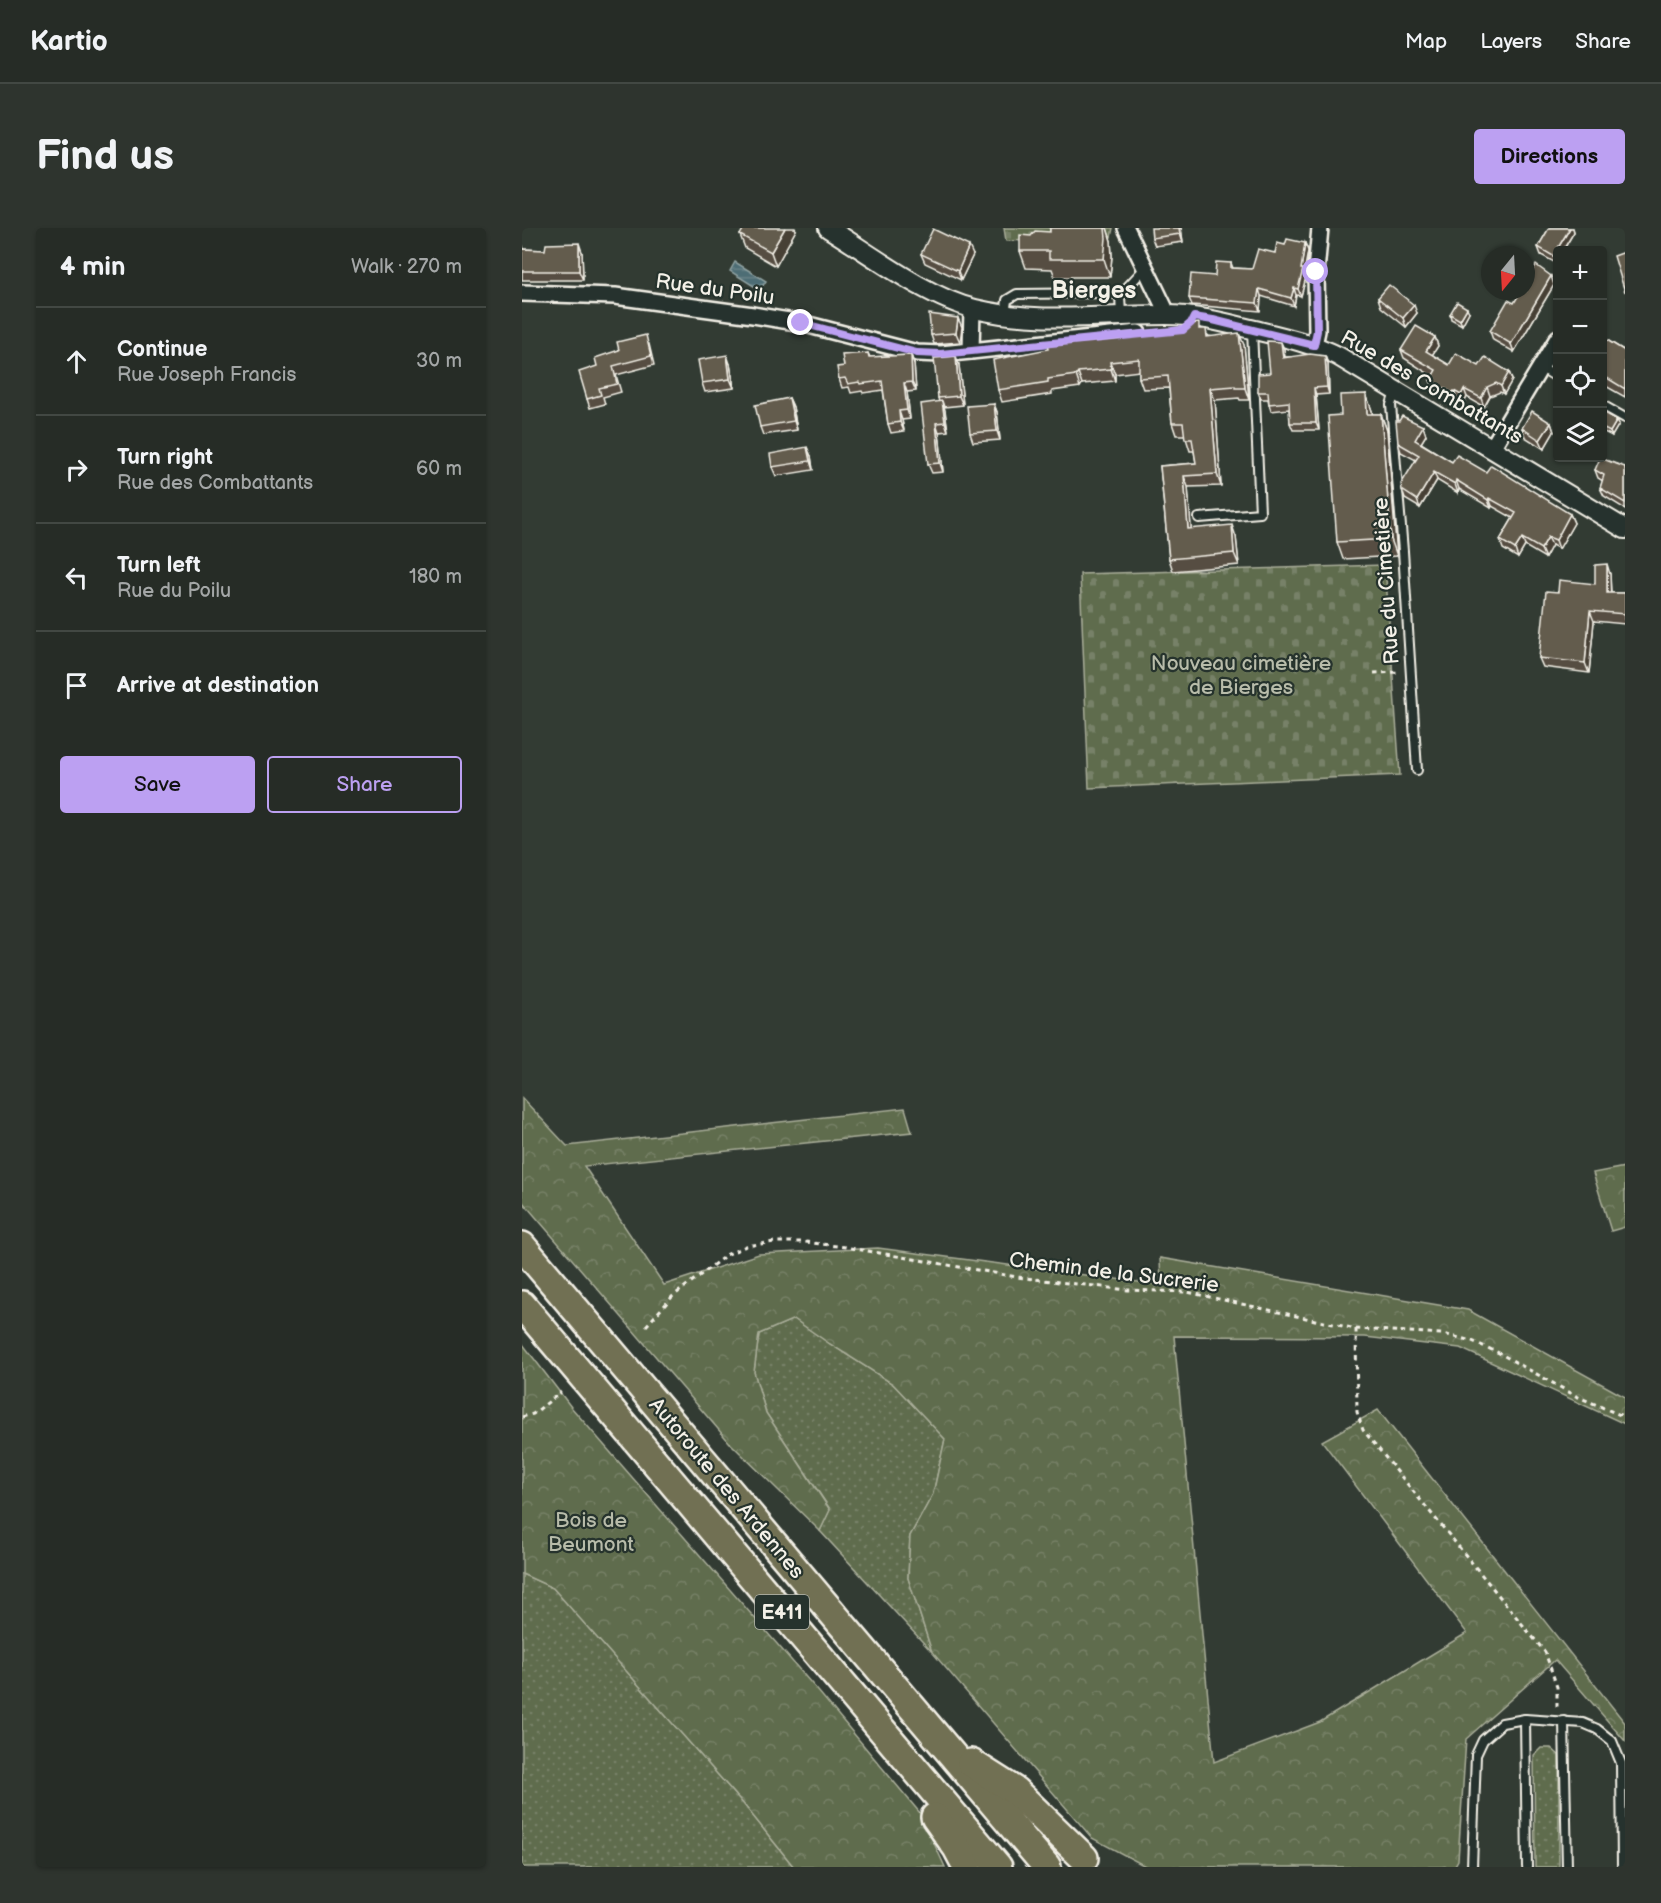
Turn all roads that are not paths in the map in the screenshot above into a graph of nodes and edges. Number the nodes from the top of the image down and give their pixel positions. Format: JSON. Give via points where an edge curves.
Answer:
{"nodes":[{"id":1,"x":828,"y":228,"type":"edge"},
{"id":2,"x":1126,"y":228,"type":"edge"},
{"id":3,"x":1320,"y":228,"type":"edge"},
{"id":4,"x":1145,"y":268,"type":"junction"},
{"id":5,"x":522,"y":292,"type":"edge"},
{"id":6,"x":1120,"y":295,"type":"junction"},
{"id":7,"x":972,"y":308,"type":"junction"},
{"id":8,"x":1005,"y":315,"type":"junction"},
{"id":9,"x":1121,"y":316,"type":"junction"},
{"id":10,"x":1171,"y":323,"type":"junction"},
{"id":11,"x":1251,"y":329,"type":"junction"},
{"id":12,"x":1153,"y":332,"type":"edge"},
{"id":13,"x":1314,"y":345,"type":"junction"},
{"id":14,"x":1553,"y":345,"type":"edge"},
{"id":15,"x":971,"y":351,"type":"junction"},
{"id":16,"x":1540,"y":367,"type":"junction"},
{"id":17,"x":1553,"y":375,"type":"edge"},
{"id":18,"x":1396,"y":390,"type":"junction"},
{"id":19,"x":1607,"y":408,"type":"edge"},
{"id":20,"x":1625,"y":418,"type":"edge"},
{"id":21,"x":1492,"y":448,"type":"junction"},
{"id":22,"x":1199,"y":518,"type":"dead end"},
{"id":23,"x":1625,"y":529,"type":"edge"},
{"id":24,"x":1417,"y":770,"type":"dead end"},
{"id":25,"x":522,"y":1246,"type":"edge"},
{"id":26,"x":522,"y":1305,"type":"edge"},
{"id":27,"x":1525,"y":1719,"type":"junction"},
{"id":28,"x":1560,"y":1721,"type":"junction"},
{"id":29,"x":946,"y":1747,"type":"junction"},
{"id":30,"x":912,"y":1765,"type":"junction"},
{"id":31,"x":1088,"y":1863,"type":"edge"},
{"id":32,"x":967,"y":1867,"type":"edge"},
{"id":33,"x":998,"y":1867,"type":"edge"},
{"id":34,"x":1047,"y":1867,"type":"edge"},
{"id":35,"x":1472,"y":1867,"type":"edge"},
{"id":36,"x":1527,"y":1867,"type":"edge"},
{"id":37,"x":1567,"y":1867,"type":"edge"},
{"id":38,"x":1622,"y":1867,"type":"edge"}],
"edges":[{"from":1,"to":7,"type":"street","name":"Rue des Combattants","via":[[920,286]]},
{"from":2,"to":4,"type":"street"},
{"from":3,"to":13,"type":"street"},
{"from":4,"to":6,"type":"lane"},
{"from":4,"to":10,"type":"street"},
{"from":5,"to":15,"type":"street","name":"Rue du Poilu","via":[[615,296],[753,315],[801,323],[917,353]]},
{"from":6,"to":8,"type":"lane","via":[[1017,294],[1007,300]]},
{"from":6,"to":9,"type":"lane"},
{"from":7,"to":8,"type":"street","name":"Rue des Combattants"},
{"from":7,"to":15,"type":"street"},
{"from":8,"to":9,"type":"street","name":"Rue des Combattants"},
{"from":9,"to":10,"type":"street","name":"Rue des Combattants"},
{"from":10,"to":11,"type":"street","name":"Rue des Combattants","via":[[1194,317]]},
{"from":11,"to":13,"type":"street","name":"Rue des Combattants"},
{"from":11,"to":22,"type":"lane","via":[[1260,513]]},
{"from":12,"to":15,"type":"street","name":"Rue du Poilu"},
{"from":13,"to":18,"type":"street","name":"Rue des Combattants"},
{"from":14,"to":16,"type":"street"},
{"from":16,"to":17,"type":"lane"},
{"from":16,"to":21,"type":"street"},
{"from":18,"to":21,"type":"street","name":"Rue des Combattants"},
{"from":18,"to":24,"type":"lane","name":"Rue du Cimetière","via":[[1391,405]]},
{"from":19,"to":20,"type":"lane"},
{"from":21,"to":23,"type":"street","name":"Rue des Combattants"},
{"from":25,"to":29,"type":"highway","name":"Autoroute des Ardennes","number":"E411"},
{"from":26,"to":30,"type":"highway","name":"Autoroute des Ardennes","number":"E411"},
{"from":27,"to":28,"type":"lane"},
{"from":27,"to":35,"type":"lane","via":[[1502,1724],[1483,1740],[1476,1755]]},
{"from":27,"to":36,"type":"lane"},
{"from":28,"to":37,"type":"lane"},
{"from":28,"to":38,"type":"lane","via":[[1597,1729],[1612,1741],[1621,1762]]},
{"from":29,"to":31,"type":"highway","via":[[1015,1791]]},
{"from":29,"to":34,"type":"highway","name":"Autoroute des Ardennes","number":"E411"},
{"from":30,"to":32,"type":"highway","via":[[918,1796],[941,1824]]},
{"from":30,"to":33,"type":"highway","name":"Autoroute des Ardennes","number":"E411"}]}
